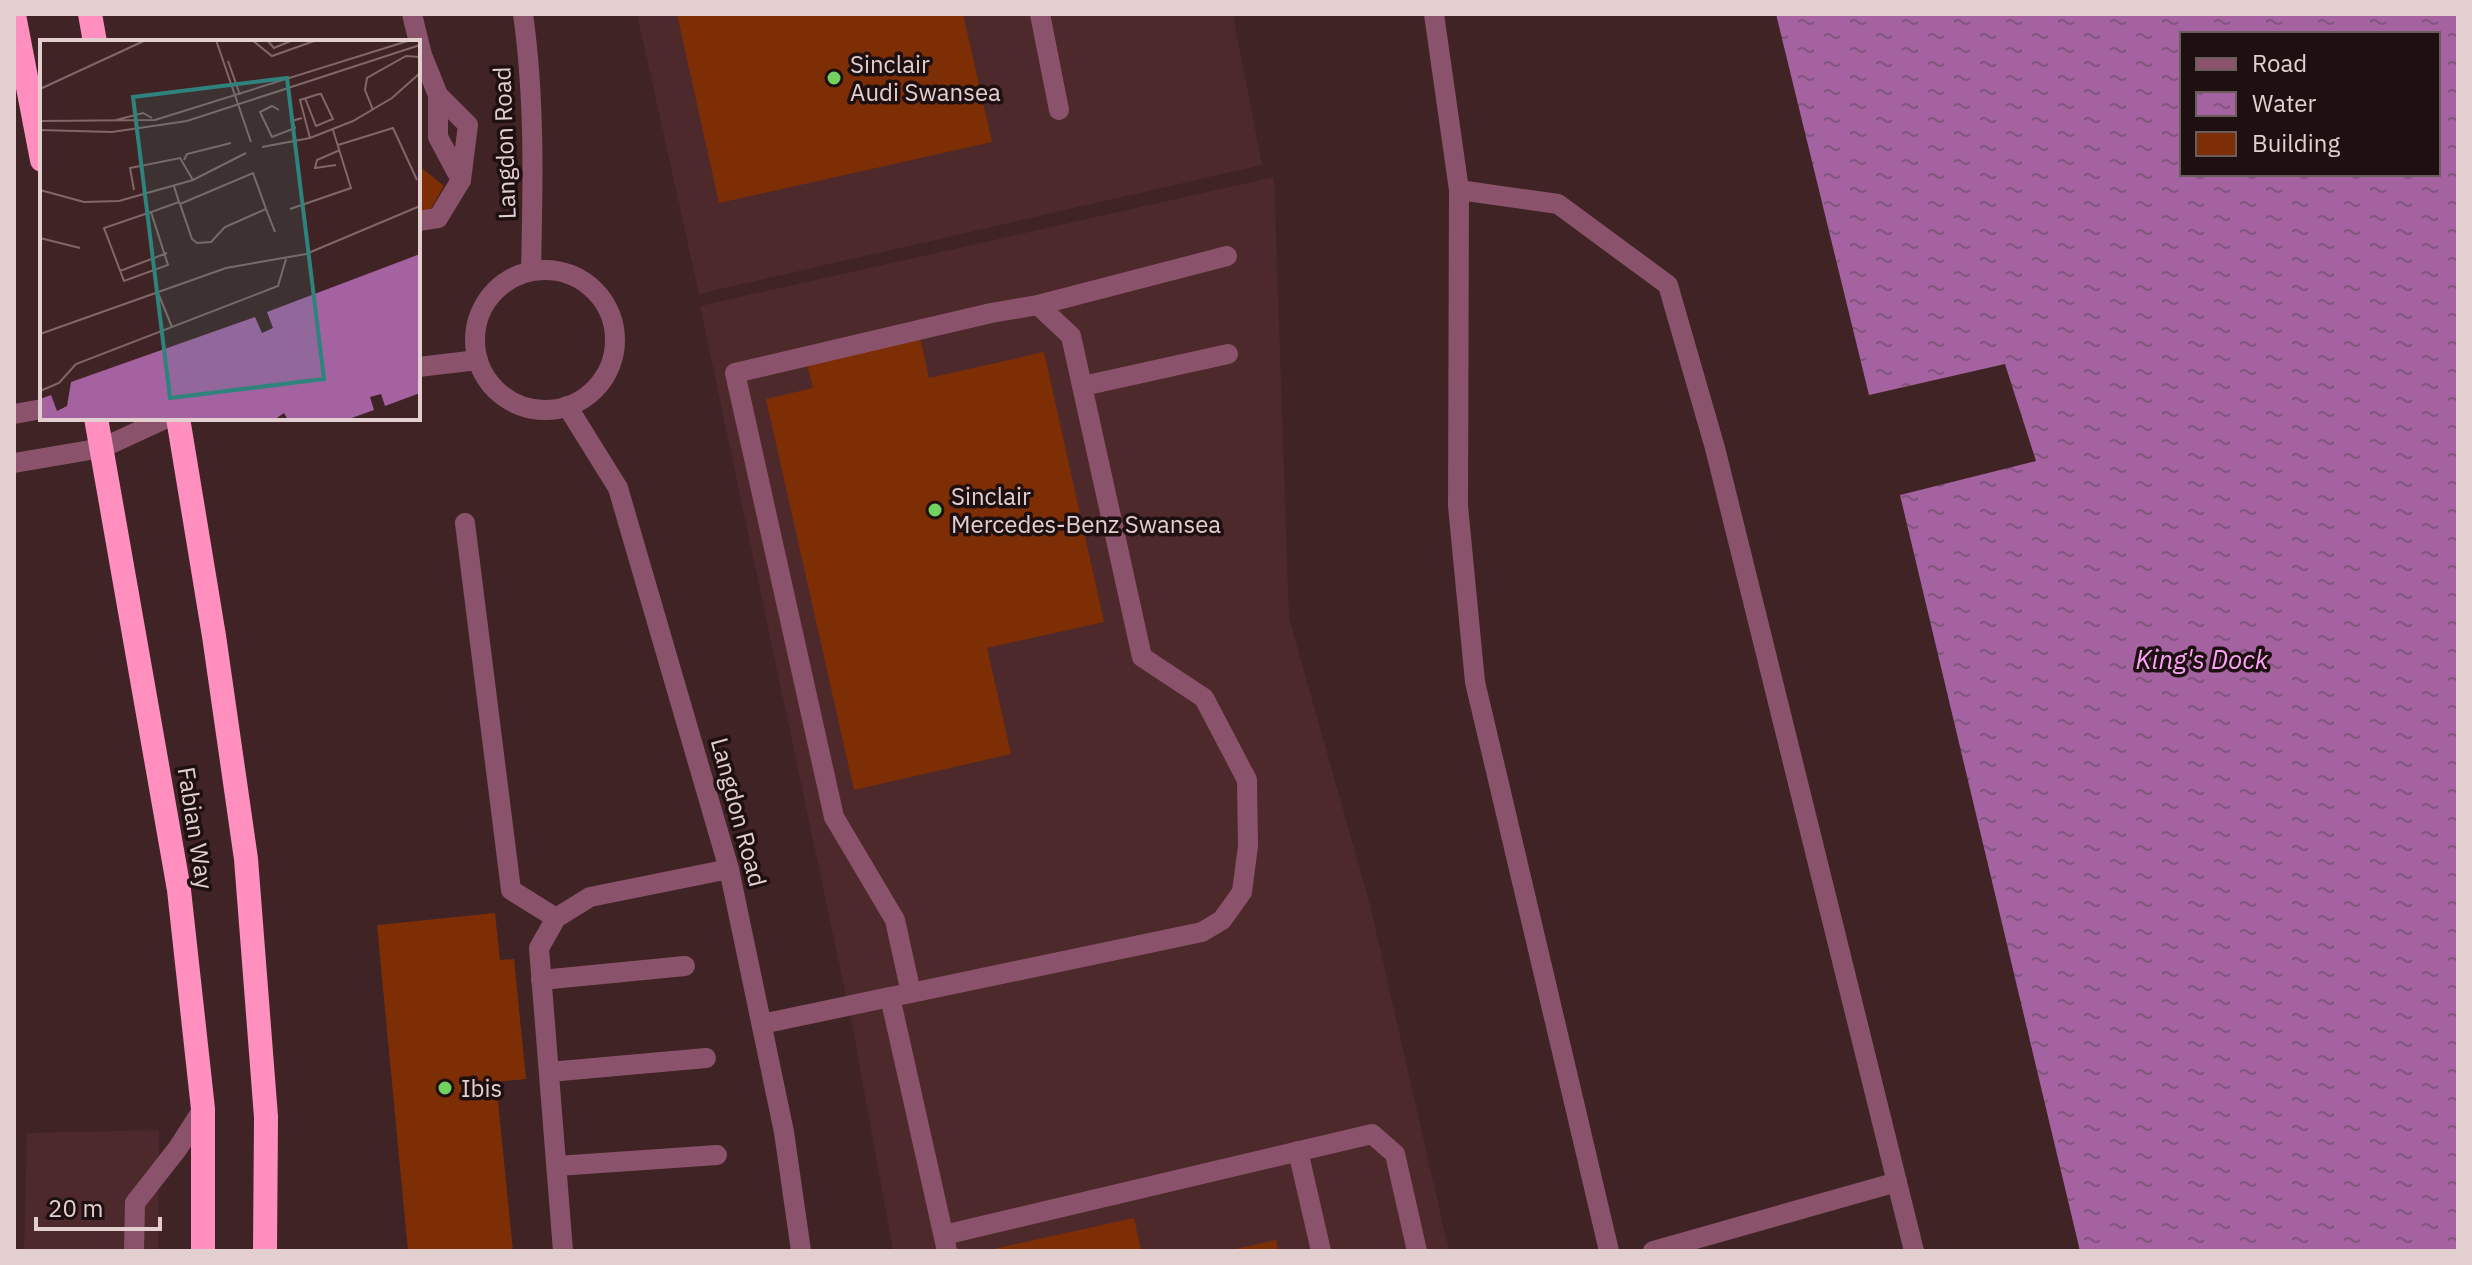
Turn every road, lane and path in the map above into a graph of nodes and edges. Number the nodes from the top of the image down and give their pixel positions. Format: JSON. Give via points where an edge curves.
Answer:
{"nodes":[{"id":1,"x":90,"y":14,"type":"edge"},
{"id":2,"x":412,"y":14,"type":"edge"},
{"id":3,"x":523,"y":14,"type":"edge"},
{"id":4,"x":1040,"y":14,"type":"edge"},
{"id":5,"x":1434,"y":14,"type":"edge"},
{"id":6,"x":14,"y":15,"type":"edge"},
{"id":7,"x":95,"y":40,"type":"edge"},
{"id":8,"x":418,"y":40,"type":"edge"},
{"id":9,"x":420,"y":47,"type":"edge"},
{"id":10,"x":438,"y":95,"type":"junction"},
{"id":11,"x":1059,"y":110,"type":"dead end"},
{"id":12,"x":40,"y":150,"type":"edge"},
{"id":13,"x":461,"y":180,"type":"junction"},
{"id":14,"x":1459,"y":190,"type":"junction"},
{"id":15,"x":420,"y":221,"type":"edge"},
{"id":16,"x":1227,"y":256,"type":"dead end"},
{"id":17,"x":531,"y":270,"type":"junction"},
{"id":18,"x":1038,"y":305,"type":"junction"},
{"id":19,"x":1228,"y":354,"type":"dead end"},
{"id":20,"x":478,"y":360,"type":"junction"},
{"id":21,"x":420,"y":367,"type":"edge"},
{"id":22,"x":1083,"y":386,"type":"junction"},
{"id":23,"x":567,"y":406,"type":"junction"},
{"id":24,"x":40,"y":409,"type":"edge"},
{"id":25,"x":14,"y":414,"type":"edge"},
{"id":26,"x":96,"y":420,"type":"edge"},
{"id":27,"x":163,"y":420,"type":"edge"},
{"id":28,"x":178,"y":420,"type":"edge"},
{"id":29,"x":102,"y":448,"type":"junction"},
{"id":30,"x":14,"y":463,"type":"edge"},
{"id":31,"x":465,"y":523,"type":"dead end"},
{"id":32,"x":729,"y":869,"type":"junction"},
{"id":33,"x":556,"y":918,"type":"junction"},
{"id":34,"x":685,"y":966,"type":"dead end"},
{"id":35,"x":541,"y":980,"type":"junction"},
{"id":36,"x":911,"y":993,"type":"junction"},
{"id":37,"x":890,"y":997,"type":"junction"},
{"id":38,"x":762,"y":1024,"type":"junction"},
{"id":39,"x":706,"y":1058,"type":"dead end"},
{"id":40,"x":549,"y":1072,"type":"junction"},
{"id":41,"x":203,"y":1109,"type":"junction"},
{"id":42,"x":1298,"y":1151,"type":"junction"},
{"id":43,"x":717,"y":1155,"type":"dead end"},
{"id":44,"x":557,"y":1166,"type":"junction"},
{"id":45,"x":1897,"y":1182,"type":"junction"},
{"id":46,"x":946,"y":1243,"type":"edge"},
{"id":47,"x":134,"y":1251,"type":"edge"},
{"id":48,"x":203,"y":1251,"type":"edge"},
{"id":49,"x":265,"y":1251,"type":"edge"},
{"id":50,"x":563,"y":1251,"type":"edge"},
{"id":51,"x":801,"y":1251,"type":"edge"},
{"id":52,"x":1321,"y":1251,"type":"edge"},
{"id":53,"x":1417,"y":1251,"type":"edge"},
{"id":54,"x":1609,"y":1251,"type":"edge"},
{"id":55,"x":1653,"y":1251,"type":"edge"},
{"id":56,"x":1914,"y":1251,"type":"edge"}],
"edges":[{"from":1,"to":7,"type":"highway"},
{"from":2,"to":8,"type":"street"},
{"from":3,"to":17,"type":"street","name":"Langdon Road"},
{"from":4,"to":11,"type":"street"},
{"from":5,"to":14,"type":"street"},
{"from":6,"to":12,"type":"highway"},
{"from":9,"to":10,"type":"street"},
{"from":10,"to":13,"type":"street","via":[[438,137]]},
{"from":10,"to":13,"type":"street","via":[[468,125]]},
{"from":13,"to":15,"type":"street","via":[[438,218]]},
{"from":14,"to":45,"type":"street","via":[[1558,204],[1668,285],[1715,448]]},
{"from":14,"to":54,"type":"street","via":[[1458,506],[1475,682]]},
{"from":16,"to":18,"type":"street"},
{"from":17,"to":20,"type":"street","via":[[509,279],[479,314],[474,337]]},
{"from":17,"to":23,"type":"street","via":[[577,277],[609,310],[615,333],[604,378]]},
{"from":18,"to":22,"type":"street","via":[[1071,336]]},
{"from":18,"to":36,"type":"street","via":[[735,373],[834,817],[895,920]]},
{"from":19,"to":22,"type":"street"},
{"from":20,"to":21,"type":"street"},
{"from":20,"to":23,"type":"street","via":[[503,397],[545,410]]},
{"from":22,"to":36,"type":"street","via":[[1142,657],[1204,698],[1247,780],[1242,892],[1222,920],[1202,932]]},
{"from":23,"to":32,"type":"street","name":"Langdon Road","via":[[618,488]]},
{"from":24,"to":25,"type":"street"},
{"from":26,"to":29,"type":"highway","name":"Fabian Way"},
{"from":27,"to":29,"type":"street"},
{"from":28,"to":49,"type":"highway","name":"Fabian Way","via":[[246,859],[266,1117]]},
{"from":29,"to":30,"type":"street"},
{"from":29,"to":41,"type":"highway","name":"Fabian Way","via":[[179,890]]},
{"from":31,"to":33,"type":"street","via":[[511,890]]},
{"from":32,"to":33,"type":"street","via":[[590,897]]},
{"from":32,"to":38,"type":"street","name":"Langdon Road"},
{"from":33,"to":35,"type":"street","via":[[539,948]]},
{"from":34,"to":35,"type":"street"},
{"from":35,"to":40,"type":"street"},
{"from":36,"to":37,"type":"street"},
{"from":37,"to":38,"type":"street"},
{"from":37,"to":46,"type":"street"},
{"from":38,"to":51,"type":"street","name":"Langdon Road"},
{"from":39,"to":40,"type":"street"},
{"from":40,"to":44,"type":"street"},
{"from":41,"to":47,"type":"street","via":[[135,1203]]},
{"from":41,"to":48,"type":"highway","name":"Fabian Way"},
{"from":42,"to":46,"type":"street"},
{"from":42,"to":52,"type":"street"},
{"from":42,"to":53,"type":"street","via":[[1372,1134],[1395,1154]]},
{"from":43,"to":44,"type":"street"},
{"from":44,"to":50,"type":"street"},
{"from":45,"to":55,"type":"street"},
{"from":45,"to":56,"type":"street"}]}
